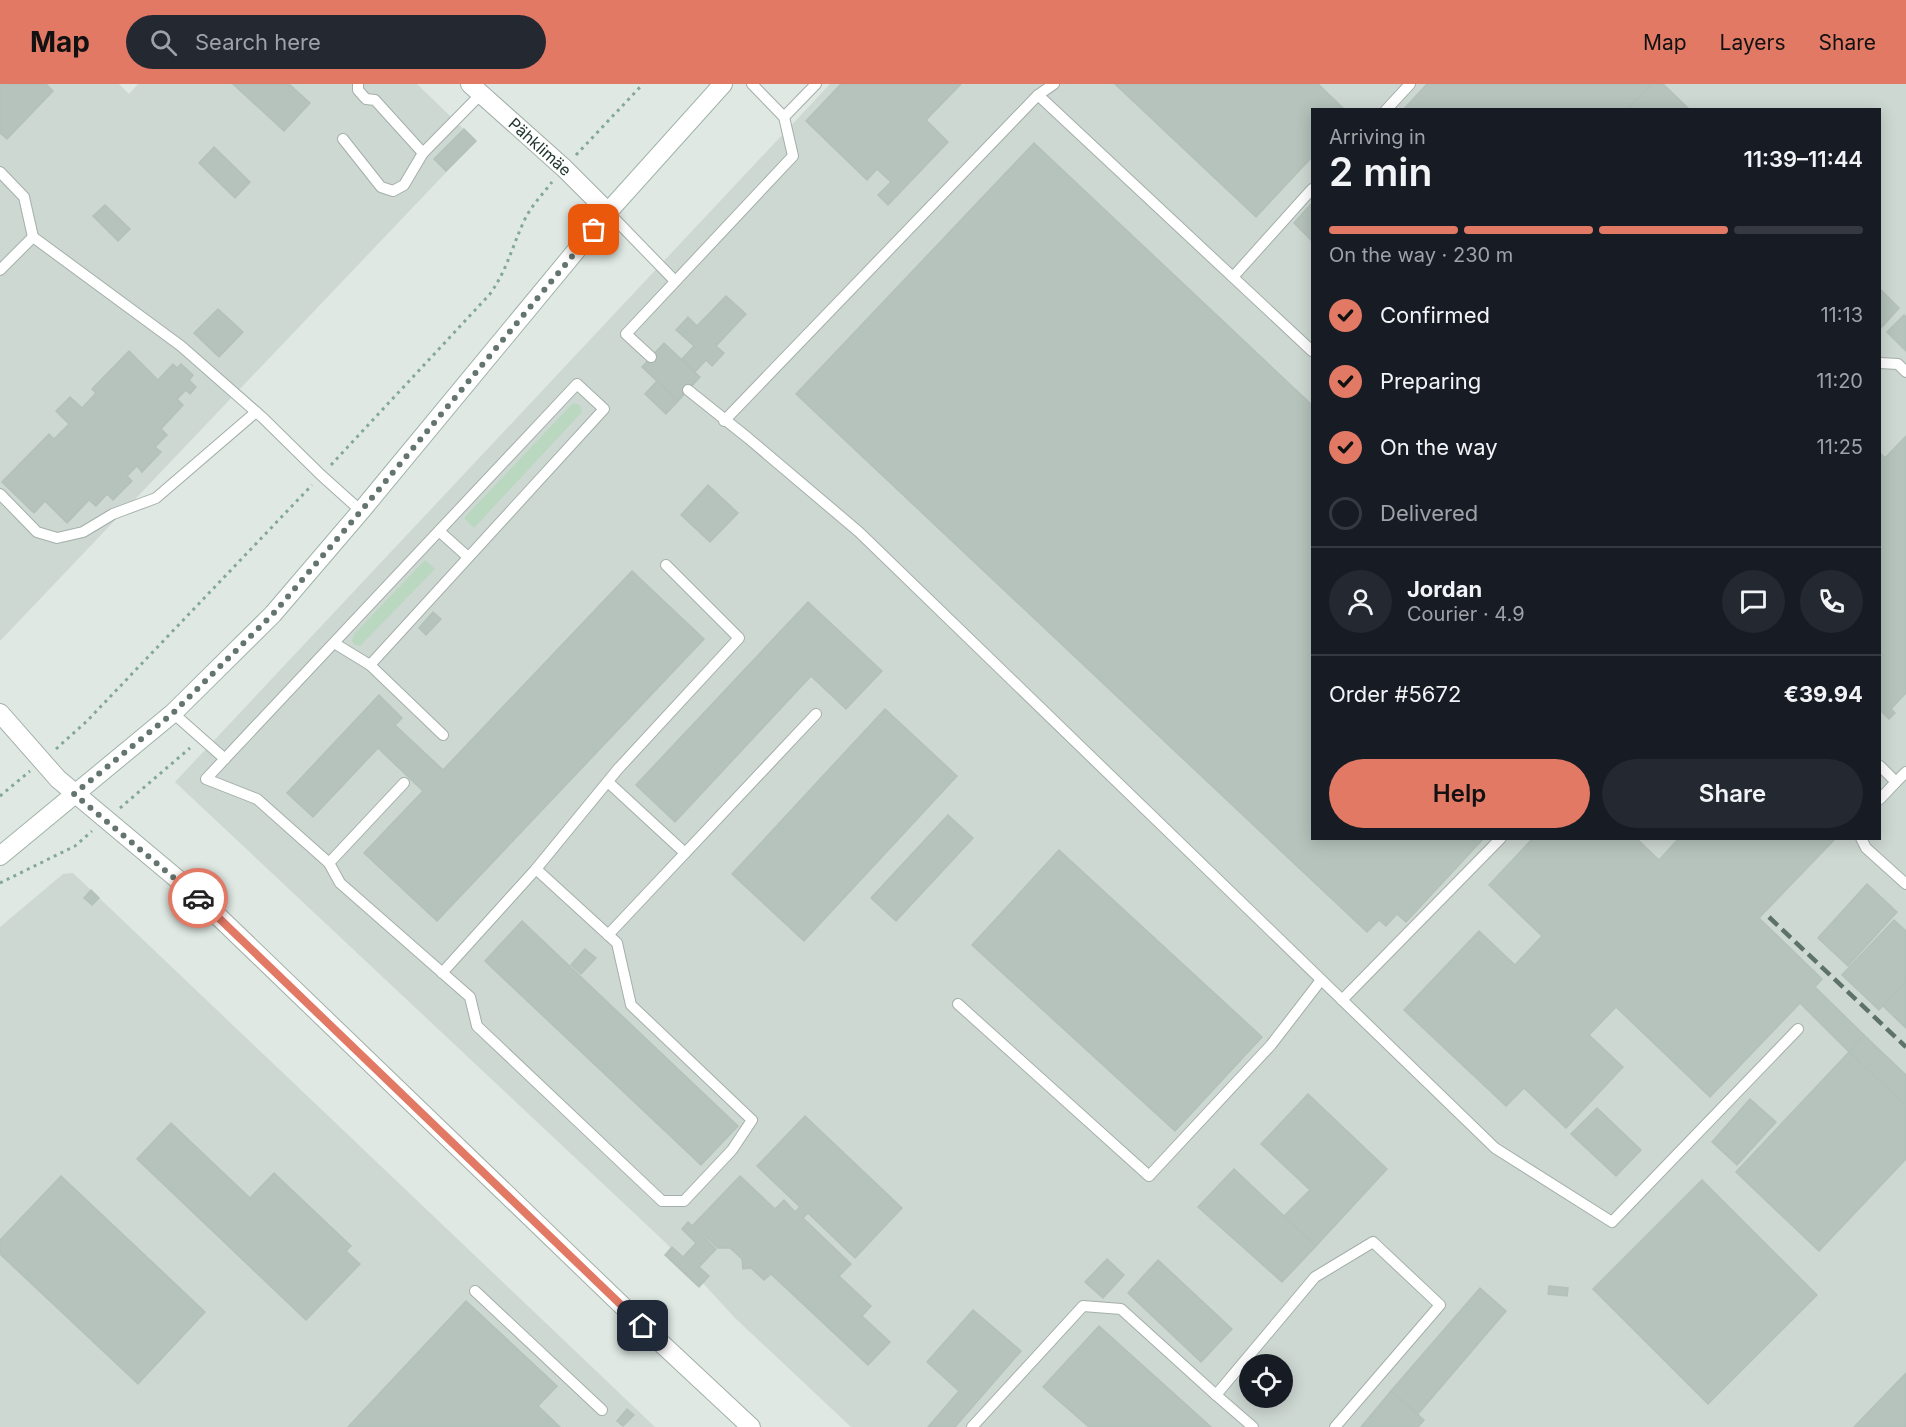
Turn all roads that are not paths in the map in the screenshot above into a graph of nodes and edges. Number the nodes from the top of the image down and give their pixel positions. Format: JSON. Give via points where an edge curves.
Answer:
{"nodes":[{"id":1,"x":358,"y":84,"type":"edge"},
{"id":2,"x":723,"y":84,"type":"edge"},
{"id":3,"x":752,"y":84,"type":"edge"},
{"id":4,"x":816,"y":84,"type":"edge"},
{"id":5,"x":1054,"y":84,"type":"edge"},
{"id":6,"x":1410,"y":84,"type":"edge"},
{"id":7,"x":475,"y":89,"type":"edge"},
{"id":8,"x":1038,"y":95,"type":"junction"},
{"id":9,"x":1388,"y":108,"type":"edge"},
{"id":10,"x":784,"y":117,"type":"junction"},
{"id":11,"x":343,"y":138,"type":"dead end"},
{"id":12,"x":423,"y":153,"type":"junction"},
{"id":13,"x":0,"y":172,"type":"edge"},
{"id":14,"x":1311,"y":190,"type":"edge"},
{"id":15,"x":608,"y":212,"type":"junction"},
{"id":16,"x":33,"y":237,"type":"junction"},
{"id":17,"x":0,"y":270,"type":"edge"},
{"id":18,"x":1233,"y":277,"type":"junction"},
{"id":19,"x":675,"y":281,"type":"junction"},
{"id":20,"x":1311,"y":350,"type":"edge"},
{"id":21,"x":651,"y":357,"type":"dead end"},
{"id":22,"x":1881,"y":363,"type":"edge"},
{"id":23,"x":1906,"y":372,"type":"edge"},
{"id":24,"x":688,"y":390,"type":"dead end"},
{"id":25,"x":256,"y":412,"type":"junction"},
{"id":26,"x":724,"y":421,"type":"junction"},
{"id":27,"x":0,"y":494,"type":"edge"},
{"id":28,"x":361,"y":511,"type":"junction"},
{"id":29,"x":439,"y":531,"type":"junction"},
{"id":30,"x":468,"y":558,"type":"junction"},
{"id":31,"x":666,"y":565,"type":"dead end"},
{"id":32,"x":334,"y":643,"type":"junction"},
{"id":33,"x":370,"y":665,"type":"junction"},
{"id":34,"x":0,"y":713,"type":"edge"},
{"id":35,"x":173,"y":713,"type":"junction"},
{"id":36,"x":816,"y":714,"type":"dead end"},
{"id":37,"x":443,"y":735,"type":"dead end"},
{"id":38,"x":225,"y":759,"type":"junction"},
{"id":39,"x":1881,"y":767,"type":"edge"},
{"id":40,"x":1906,"y":772,"type":"edge"},
{"id":41,"x":608,"y":782,"type":"junction"},
{"id":42,"x":1896,"y":782,"type":"junction"},
{"id":43,"x":404,"y":783,"type":"dead end"},
{"id":44,"x":74,"y":794,"type":"junction"},
{"id":45,"x":1881,"y":798,"type":"edge"},
{"id":46,"x":1499,"y":840,"type":"edge"},
{"id":47,"x":1862,"y":840,"type":"edge"},
{"id":48,"x":685,"y":853,"type":"junction"},
{"id":49,"x":0,"y":855,"type":"edge"},
{"id":50,"x":329,"y":863,"type":"junction"},
{"id":51,"x":536,"y":869,"type":"junction"},
{"id":52,"x":1906,"y":884,"type":"edge"},
{"id":53,"x":608,"y":935,"type":"junction"},
{"id":54,"x":442,"y":973,"type":"junction"},
{"id":55,"x":1321,"y":980,"type":"junction"},
{"id":56,"x":1342,"y":1000,"type":"junction"},
{"id":57,"x":958,"y":1004,"type":"dead end"},
{"id":58,"x":1798,"y":1029,"type":"dead end"},
{"id":59,"x":475,"y":1291,"type":"dead end"},
{"id":60,"x":1216,"y":1395,"type":"junction"},
{"id":61,"x":602,"y":1410,"type":"dead end"},
{"id":62,"x":751,"y":1427,"type":"edge"},
{"id":63,"x":972,"y":1427,"type":"edge"},
{"id":64,"x":1253,"y":1427,"type":"edge"},
{"id":65,"x":1335,"y":1427,"type":"edge"}],
"edges":[{"from":1,"to":12,"type":"lane","via":[[366,99],[375,100]]},
{"from":2,"to":15,"type":"street"},
{"from":3,"to":10,"type":"lane"},
{"from":4,"to":10,"type":"lane"},
{"from":5,"to":8,"type":"lane"},
{"from":6,"to":9,"type":"lane"},
{"from":7,"to":12,"type":"lane"},
{"from":7,"to":15,"type":"street","name":"Pähklimäe"},
{"from":8,"to":18,"type":"lane"},
{"from":8,"to":26,"type":"lane"},
{"from":10,"to":19,"type":"lane","via":[[793,156]]},
{"from":11,"to":12,"type":"lane","via":[[381,187],[393,191],[404,185]]},
{"from":13,"to":16,"type":"lane","via":[[24,197]]},
{"from":14,"to":18,"type":"lane"},
{"from":15,"to":19,"type":"lane"},
{"from":15,"to":28,"type":"street"},
{"from":16,"to":17,"type":"lane"},
{"from":16,"to":25,"type":"lane","via":[[181,346]]},
{"from":18,"to":20,"type":"lane"},
{"from":19,"to":21,"type":"lane","via":[[626,334]]},
{"from":22,"to":23,"type":"lane","via":[[1898,363]]},
{"from":24,"to":26,"type":"lane"},
{"from":25,"to":27,"type":"lane","via":[[156,498],[113,513],[83,532],[57,538],[37,532]]},
{"from":25,"to":28,"type":"lane"},
{"from":26,"to":55,"type":"lane","via":[[859,532]]},
{"from":28,"to":35,"type":"street","via":[[273,614]]},
{"from":29,"to":30,"type":"lane"},
{"from":29,"to":30,"type":"lane","via":[[577,384],[604,410]]},
{"from":29,"to":32,"type":"lane"},
{"from":30,"to":33,"type":"lane"},
{"from":31,"to":41,"type":"lane","via":[[739,638]]},
{"from":32,"to":33,"type":"lane"},
{"from":32,"to":38,"type":"lane"},
{"from":33,"to":37,"type":"lane"},
{"from":34,"to":44,"type":"street"},
{"from":35,"to":38,"type":"lane"},
{"from":35,"to":44,"type":"street"},
{"from":36,"to":48,"type":"lane"},
{"from":38,"to":50,"type":"lane","via":[[206,779],[257,799]]},
{"from":39,"to":42,"type":"lane"},
{"from":40,"to":42,"type":"lane"},
{"from":41,"to":48,"type":"lane"},
{"from":41,"to":51,"type":"lane"},
{"from":42,"to":45,"type":"lane"},
{"from":43,"to":50,"type":"lane"},
{"from":44,"to":49,"type":"street"},
{"from":44,"to":62,"type":"street","via":[[194,893]]},
{"from":46,"to":56,"type":"lane"},
{"from":47,"to":52,"type":"lane"},
{"from":48,"to":53,"type":"lane"},
{"from":50,"to":54,"type":"lane","via":[[340,884]]},
{"from":51,"to":53,"type":"lane"},
{"from":51,"to":54,"type":"lane"},
{"from":53,"to":54,"type":"lane","via":[[616,943],[631,1005],[752,1120],[732,1150],[684,1201],[662,1201],[477,1026],[470,997]]},
{"from":55,"to":56,"type":"lane"},
{"from":55,"to":57,"type":"lane","via":[[1271,1045],[1149,1176]]},
{"from":56,"to":58,"type":"lane","via":[[1495,1148],[1612,1222]]},
{"from":59,"to":61,"type":"lane"},
{"from":60,"to":63,"type":"lane","via":[[1121,1310],[1083,1306]]},
{"from":60,"to":64,"type":"lane"},
{"from":60,"to":65,"type":"lane","via":[[1315,1277],[1372,1242],[1440,1305]]}]}
